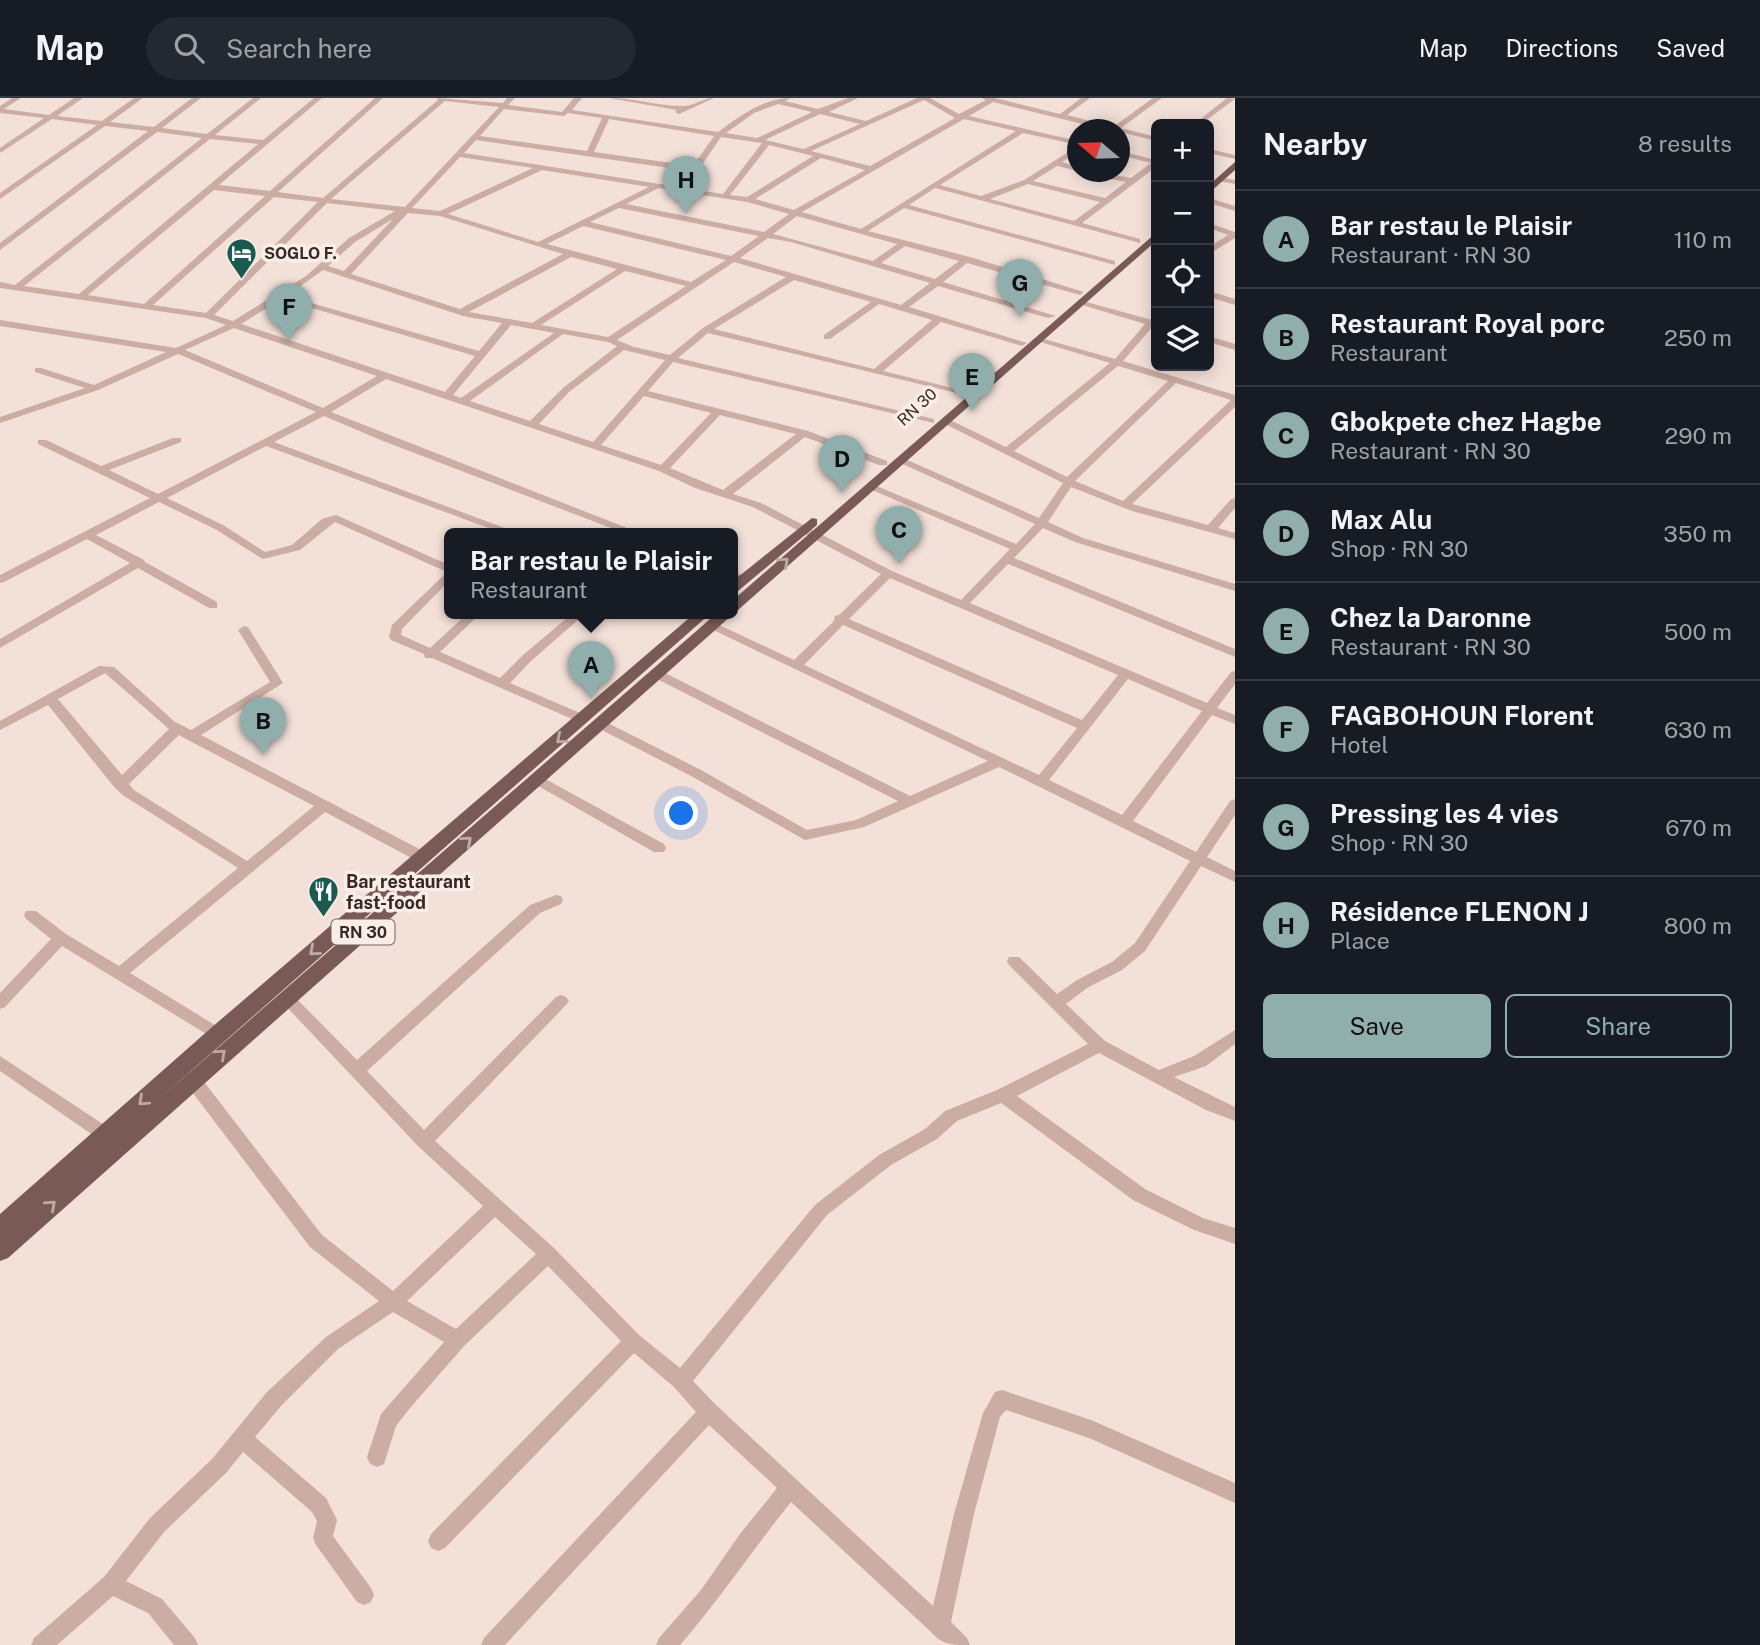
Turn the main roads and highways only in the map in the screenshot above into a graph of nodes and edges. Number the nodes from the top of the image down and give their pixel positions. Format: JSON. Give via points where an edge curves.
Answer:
{"nodes":[{"id":1,"x":1234,"y":158,"type":"edge"},
{"id":2,"x":1214,"y":174,"type":"edge"},
{"id":3,"x":1214,"y":185,"type":"edge"},
{"id":4,"x":1151,"y":229,"type":"edge"},
{"id":5,"x":1151,"y":240,"type":"edge"},
{"id":6,"x":1081,"y":297,"type":"junction"},
{"id":7,"x":808,"y":533,"type":"junction"},
{"id":8,"x":738,"y":576,"type":"edge"},
{"id":9,"x":738,"y":602,"type":"edge"},
{"id":10,"x":708,"y":620,"type":"edge"},
{"id":11,"x":592,"y":722,"type":"junction"},
{"id":12,"x":0,"y":1228,"type":"edge"},
{"id":13,"x":0,"y":1251,"type":"edge"}],
"edges":[{"from":1,"to":2,"type":"main road"},
{"from":1,"to":3,"type":"main road"},
{"from":4,"to":6,"type":"main road","name":"RN 30","number":"RN 30","via":[[1112,262]]},
{"from":5,"to":6,"type":"main road","number":"RN 30"},
{"from":6,"to":7,"type":"main road","number":"RN 30","via":[[901,461]]},
{"from":6,"to":7,"type":"main road","name":"RN 30","number":"RN 30","via":[[1051,316]]},
{"from":7,"to":8,"type":"main road","name":"RN 30","number":"RN 30"},
{"from":9,"to":7,"type":"main road","number":"RN 30","one_way":true},
{"from":10,"to":11,"type":"main road","name":"RN 30","number":"RN 30"},
{"from":10,"to":11,"type":"main road","number":"RN 30","via":[[657,674]]},
{"from":11,"to":12,"type":"main road","name":"RN 30","number":"RN 30","one_way":true,"via":[[422,857]]},
{"from":13,"to":11,"type":"main road","number":"RN 30","one_way":true,"via":[[538,780]]}]}
